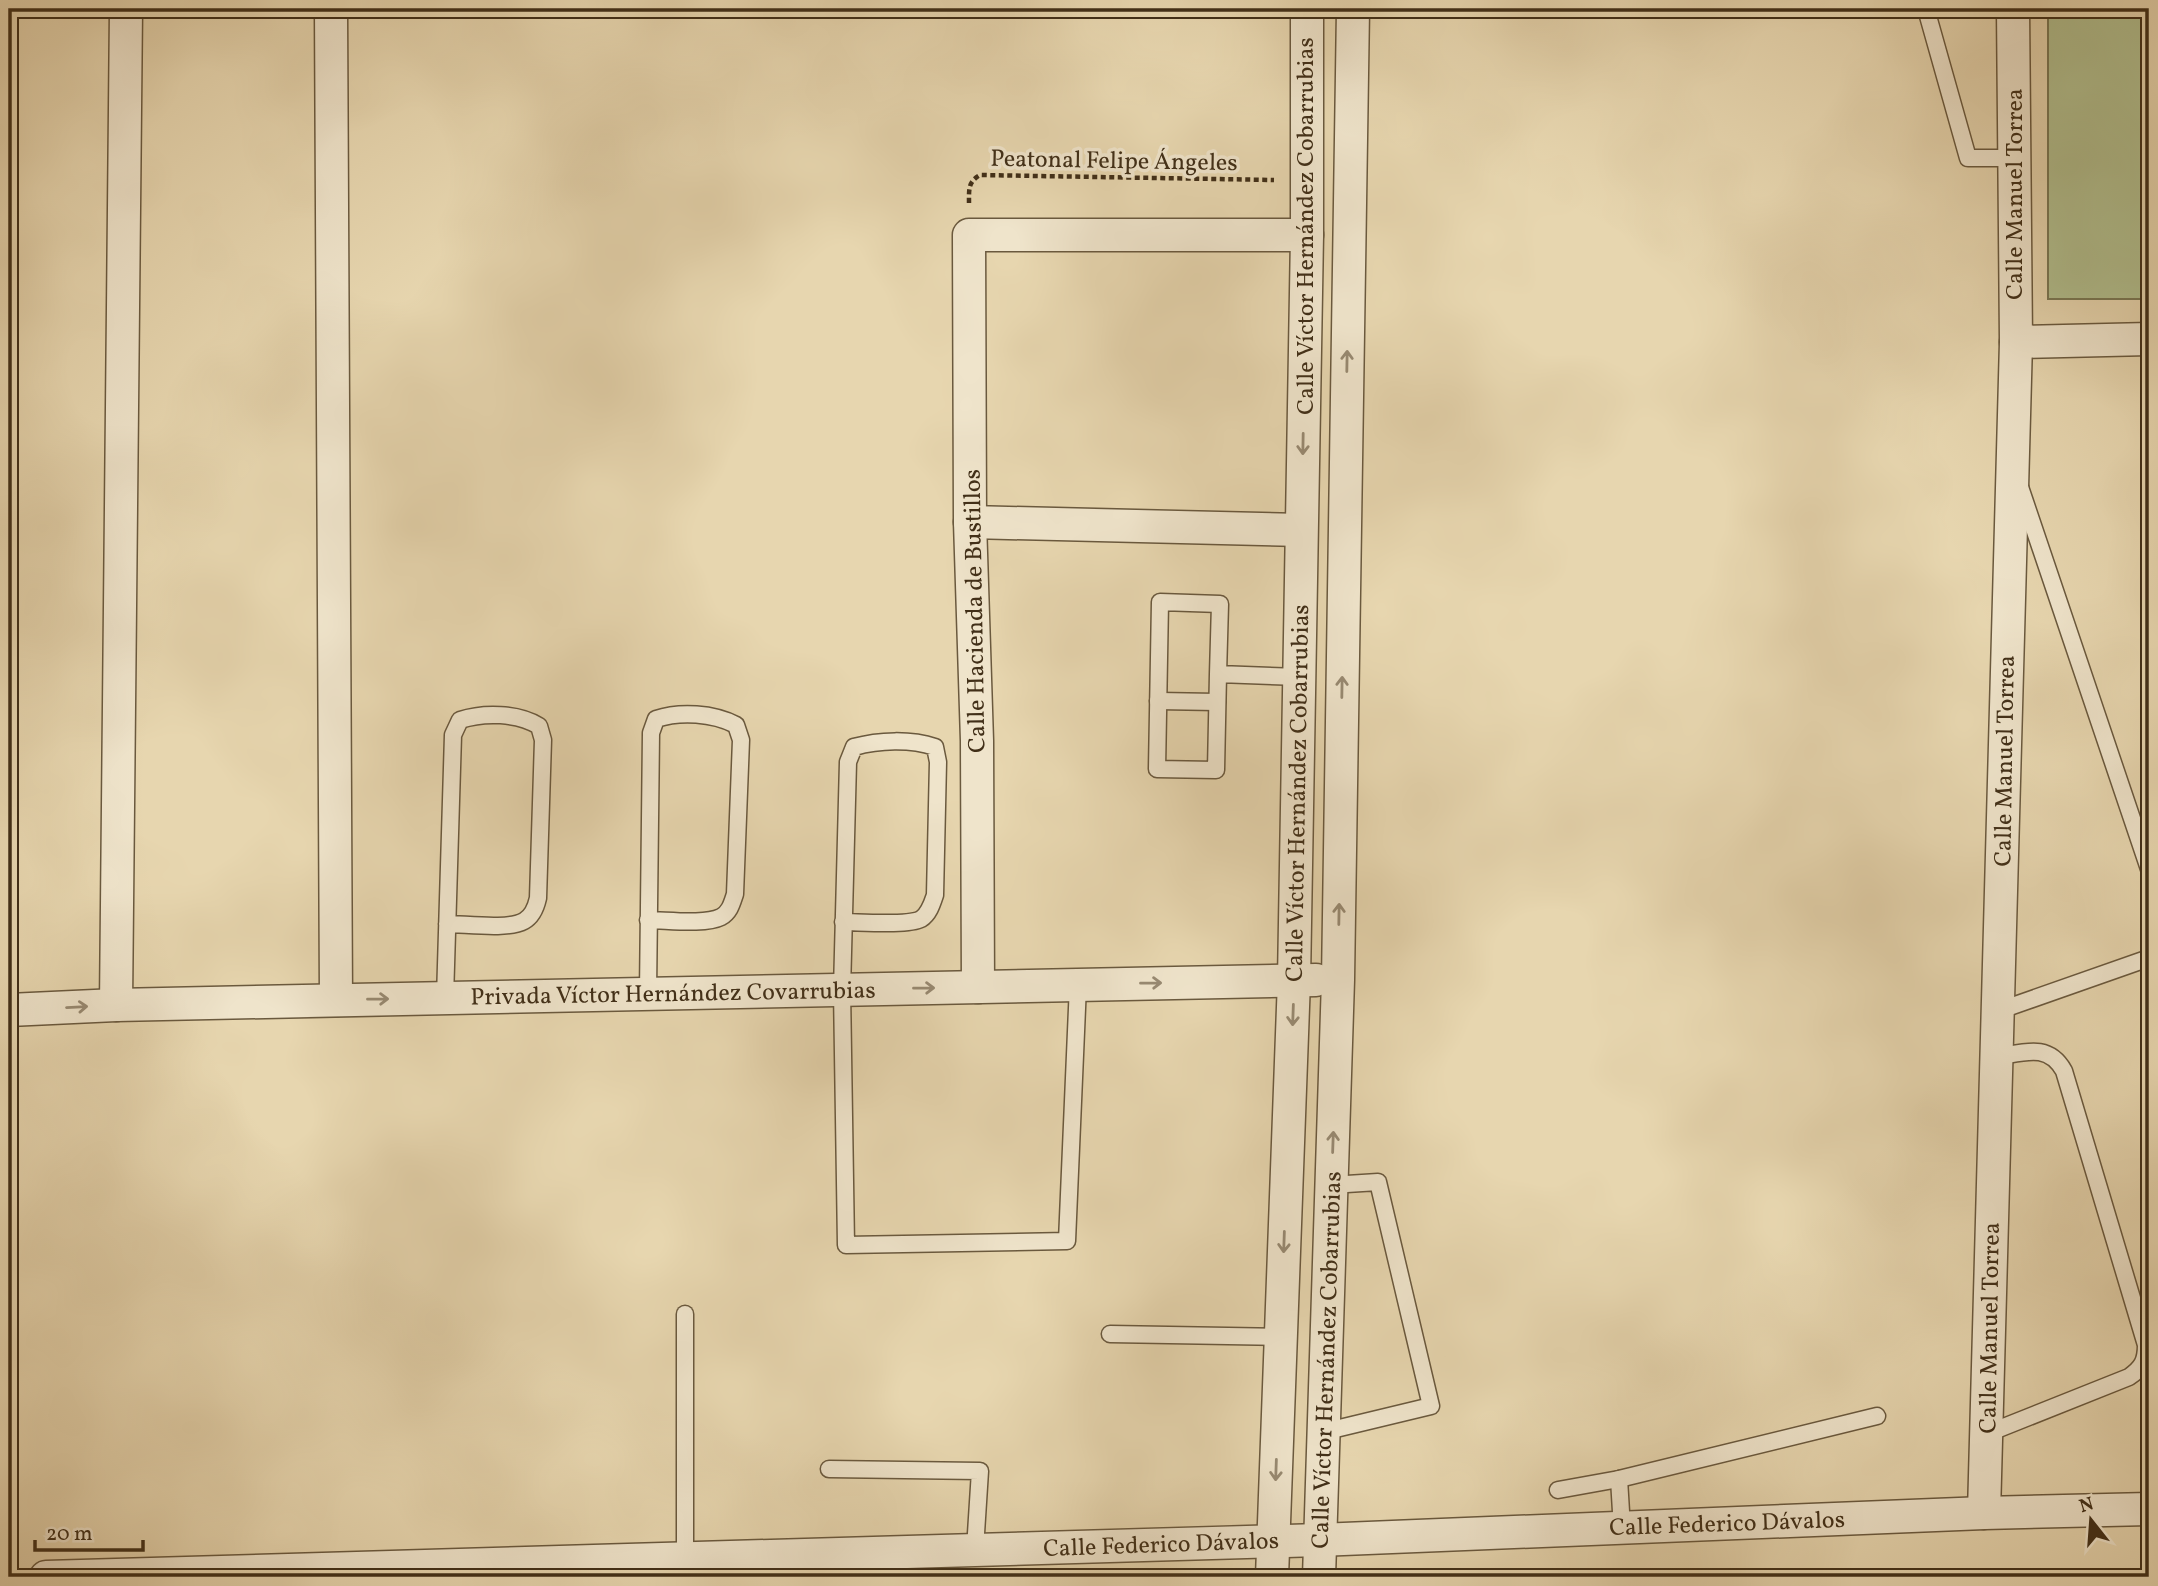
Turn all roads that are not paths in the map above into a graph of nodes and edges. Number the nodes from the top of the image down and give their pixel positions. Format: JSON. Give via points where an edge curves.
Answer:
{"nodes":[{"id":1,"x":126,"y":9,"type":"edge"},
{"id":2,"x":331,"y":9,"type":"edge"},
{"id":3,"x":1307,"y":9,"type":"edge"},
{"id":4,"x":1353,"y":9,"type":"edge"},
{"id":5,"x":1926,"y":9,"type":"edge"},
{"id":6,"x":2013,"y":9,"type":"edge"},
{"id":7,"x":2014,"y":158,"type":"junction"},
{"id":8,"x":1307,"y":234,"type":"junction"},
{"id":9,"x":2149,"y":339,"type":"edge"},
{"id":10,"x":2015,"y":342,"type":"junction"},
{"id":11,"x":2012,"y":462,"type":"junction"},
{"id":12,"x":970,"y":522,"type":"junction"},
{"id":13,"x":1301,"y":530,"type":"junction"},
{"id":14,"x":1218,"y":674,"type":"junction"},
{"id":15,"x":1299,"y":677,"type":"junction"},
{"id":16,"x":1158,"y":701,"type":"junction"},
{"id":17,"x":1217,"y":702,"type":"junction"},
{"id":18,"x":2149,"y":869,"type":"edge"},
{"id":19,"x":648,"y":920,"type":"junction"},
{"id":20,"x":843,"y":922,"type":"junction"},
{"id":21,"x":447,"y":924,"type":"junction"},
{"id":22,"x":2149,"y":958,"type":"edge"},
{"id":23,"x":1338,"y":980,"type":"junction"},
{"id":24,"x":1294,"y":981,"type":"junction"},
{"id":25,"x":1078,"y":985,"type":"junction"},
{"id":26,"x":978,"y":987,"type":"junction"},
{"id":27,"x":842,"y":990,"type":"junction"},
{"id":28,"x":648,"y":993,"type":"junction"},
{"id":29,"x":445,"y":998,"type":"junction"},
{"id":30,"x":337,"y":1000,"type":"junction"},
{"id":31,"x":117,"y":1004,"type":"junction"},
{"id":32,"x":9,"y":1010,"type":"edge"},
{"id":33,"x":1998,"y":1012,"type":"junction"},
{"id":34,"x":1996,"y":1057,"type":"junction"},
{"id":35,"x":1331,"y":1185,"type":"junction"},
{"id":36,"x":685,"y":1314,"type":"dead end"},
{"id":37,"x":1110,"y":1334,"type":"dead end"},
{"id":38,"x":1281,"y":1337,"type":"junction"},
{"id":39,"x":1877,"y":1416,"type":"dead end"},
{"id":40,"x":1323,"y":1432,"type":"junction"},
{"id":41,"x":1986,"y":1434,"type":"junction"},
{"id":42,"x":829,"y":1469,"type":"dead end"},
{"id":43,"x":1619,"y":1479,"type":"junction"},
{"id":44,"x":1558,"y":1490,"type":"dead end"},
{"id":45,"x":2149,"y":1509,"type":"edge"},
{"id":46,"x":1984,"y":1513,"type":"junction"},
{"id":47,"x":1622,"y":1528,"type":"junction"},
{"id":48,"x":1273,"y":1540,"type":"junction"},
{"id":49,"x":1319,"y":1540,"type":"junction"},
{"id":50,"x":975,"y":1549,"type":"junction"},
{"id":51,"x":685,"y":1558,"type":"junction"},
{"id":52,"x":46,"y":1577,"type":"edge"},
{"id":53,"x":1272,"y":1577,"type":"edge"},
{"id":54,"x":1319,"y":1577,"type":"edge"}],
"edges":[{"from":1,"to":31,"type":"street"},
{"from":2,"to":30,"type":"street"},
{"from":3,"to":8,"type":"street","name":"Calle Víctor Hernández Cobarrubias"},
{"from":23,"to":4,"type":"street","name":"Calle Víctor Hernández Cobarrubias","one_way":true},
{"from":5,"to":7,"type":"lane","via":[[1968,158]]},
{"from":6,"to":7,"type":"street","name":"Calle Manuel Torrea"},
{"from":7,"to":10,"type":"street","name":"Calle Manuel Torrea"},
{"from":8,"to":12,"type":"street","name":"Calle Hacienda de Bustillos","via":[[969,234]]},
{"from":8,"to":13,"type":"street","name":"Calle Víctor Hernández Cobarrubias","one_way":true},
{"from":9,"to":10,"type":"street"},
{"from":10,"to":11,"type":"street","name":"Calle Manuel Torrea"},
{"from":11,"to":18,"type":"lane"},
{"from":11,"to":33,"type":"street","name":"Calle Manuel Torrea"},
{"from":12,"to":13,"type":"street"},
{"from":12,"to":26,"type":"street","name":"Calle Hacienda de Bustillos"},
{"from":13,"to":15,"type":"street","name":"Calle Víctor Hernández Cobarrubias"},
{"from":14,"to":15,"type":"lane"},
{"from":14,"to":16,"type":"lane","via":[[1220,604],[1160,602]]},
{"from":14,"to":17,"type":"lane"},
{"from":15,"to":24,"type":"street","name":"Calle Víctor Hernández Cobarrubias"},
{"from":16,"to":17,"type":"lane"},
{"from":16,"to":17,"type":"lane","via":[[1157,769],[1216,770]]},
{"from":19,"to":19,"type":"lane","via":[[651,733],[656,719],[670,714],[722,718],[736,725],[741,740],[731,907],[708,920]]},
{"from":19,"to":28,"type":"lane"},
{"from":20,"to":20,"type":"lane","via":[[848,762],[854,747],[921,742],[935,747],[935,895],[931,909],[921,919],[907,922]]},
{"from":20,"to":27,"type":"lane"},
{"from":21,"to":21,"type":"lane","via":[[453,734],[460,720],[474,715],[526,718],[539,726],[543,740],[534,912],[511,925]]},
{"from":21,"to":29,"type":"lane"},
{"from":22,"to":33,"type":"lane"},
{"from":23,"to":24,"type":"street","name":"Privada Víctor Hernández Covarrubias"},
{"from":35,"to":23,"type":"street","name":"Calle Víctor Hernández Cobarrubias","one_way":true},
{"from":25,"to":24,"type":"street","name":"Privada Víctor Hernández Covarrubias","one_way":true},
{"from":24,"to":38,"type":"street","name":"Calle Víctor Hernández Cobarrubias","one_way":true},
{"from":25,"to":26,"type":"street","name":"Privada Víctor Hernández Covarrubias"},
{"from":25,"to":27,"type":"lane","via":[[1067,1241],[846,1245]]},
{"from":27,"to":26,"type":"street","name":"Privada Víctor Hernández Covarrubias","one_way":true},
{"from":27,"to":28,"type":"street","name":"Privada Víctor Hernández Covarrubias"},
{"from":28,"to":29,"type":"street","name":"Privada Víctor Hernández Covarrubias"},
{"from":30,"to":29,"type":"street","name":"Privada Víctor Hernández Covarrubias","one_way":true},
{"from":30,"to":31,"type":"street","name":"Privada Víctor Hernández Covarrubias"},
{"from":32,"to":31,"type":"street","name":"Privada Víctor Hernández Covarrubias","one_way":true},
{"from":33,"to":34,"type":"street","name":"Calle Manuel Torrea"},
{"from":34,"to":41,"type":"street","name":"Calle Manuel Torrea"},
{"from":34,"to":41,"type":"lane","via":[[2047,1053],[2058,1059],[2064,1071],[2146,1345],[2146,1358],[2140,1370],[2129,1377]]},
{"from":35,"to":40,"type":"street","name":"Calle Víctor Hernández Cobarrubias"},
{"from":35,"to":40,"type":"lane","via":[[1378,1182],[1431,1406]]},
{"from":36,"to":51,"type":"lane"},
{"from":37,"to":38,"type":"lane"},
{"from":38,"to":48,"type":"street","name":"Calle Víctor Hernández Cobarrubias","one_way":true},
{"from":39,"to":43,"type":"lane"},
{"from":40,"to":49,"type":"street","name":"Calle Víctor Hernández Cobarrubias"},
{"from":41,"to":46,"type":"street","name":"Calle Manuel Torrea"},
{"from":42,"to":50,"type":"lane","via":[[980,1471]]},
{"from":43,"to":44,"type":"lane"},
{"from":43,"to":47,"type":"lane"},
{"from":45,"to":46,"type":"street","name":"Calle Federico Dávalos"},
{"from":46,"to":47,"type":"street","name":"Calle Federico Dávalos"},
{"from":47,"to":49,"type":"street","name":"Calle Federico Dávalos"},
{"from":48,"to":49,"type":"street","name":"Calle Federico Dávalos"},
{"from":48,"to":50,"type":"street","name":"Calle Federico Dávalos"},
{"from":48,"to":53,"type":"street","name":"Calle Víctor Hernández Cobarrubias"},
{"from":49,"to":54,"type":"street","name":"Calle Víctor Hernández Cobarrubias"},
{"from":50,"to":51,"type":"street","name":"Calle Federico Dávalos"},
{"from":51,"to":52,"type":"street","name":"Calle Federico Dávalos"}]}
